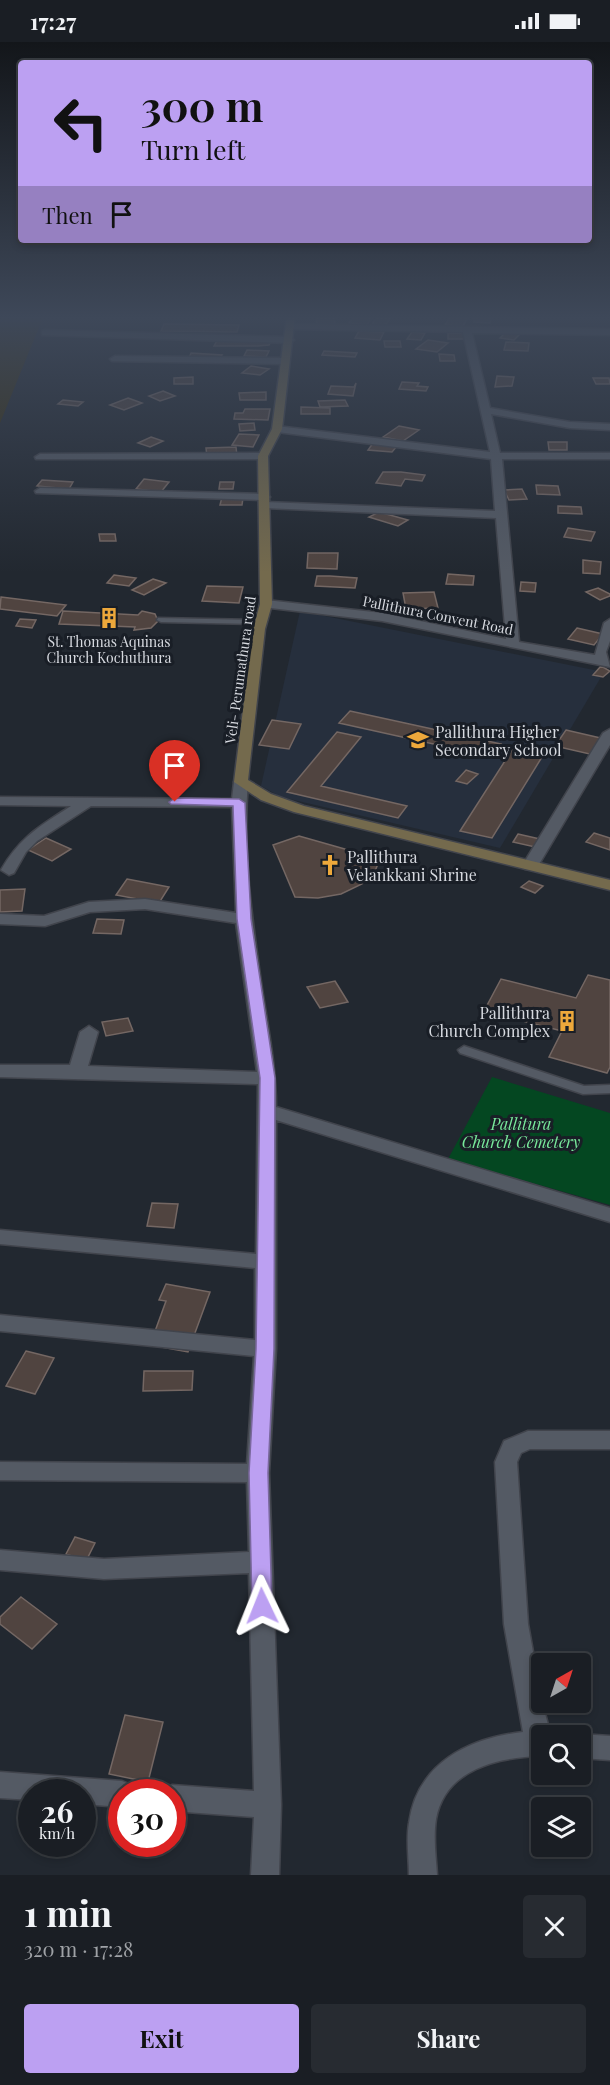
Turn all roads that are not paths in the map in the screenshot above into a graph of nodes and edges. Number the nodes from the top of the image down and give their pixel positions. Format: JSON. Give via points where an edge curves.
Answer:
{"nodes":[{"id":1,"x":281,"y":401,"type":"edge"},
{"id":2,"x":483,"y":401,"type":"edge"},
{"id":3,"x":485,"y":410,"type":"junction"},
{"id":4,"x":610,"y":427,"type":"edge"},
{"id":5,"x":278,"y":429,"type":"junction"},
{"id":6,"x":263,"y":456,"type":"junction"},
{"id":7,"x":496,"y":456,"type":"junction"},
{"id":8,"x":610,"y":456,"type":"edge"},
{"id":9,"x":40,"y":457,"type":"dead end"},
{"id":10,"x":40,"y":491,"type":"dead end"},
{"id":11,"x":265,"y":501,"type":"junction"},
{"id":12,"x":502,"y":515,"type":"junction"},
{"id":13,"x":266,"y":604,"type":"junction"},
{"id":14,"x":162,"y":620,"type":"dead end"},
{"id":15,"x":261,"y":622,"type":"junction"},
{"id":16,"x":610,"y":623,"type":"edge"},
{"id":17,"x":513,"y":645,"type":"junction"},
{"id":18,"x":606,"y":661,"type":"edge"},
{"id":19,"x":610,"y":734,"type":"edge"},
{"id":20,"x":240,"y":792,"type":"junction"},
{"id":21,"x":90,"y":800,"type":"junction"},
{"id":22,"x":0,"y":801,"type":"edge"},
{"id":23,"x":530,"y":866,"type":"junction"},
{"id":24,"x":9,"y":870,"type":"dead end"},
{"id":25,"x":610,"y":885,"type":"edge"},
{"id":26,"x":0,"y":918,"type":"edge"},
{"id":27,"x":244,"y":919,"type":"junction"},
{"id":28,"x":89,"y":1032,"type":"dead end"},
{"id":29,"x":464,"y":1050,"type":"dead end"},
{"id":30,"x":0,"y":1071,"type":"edge"},
{"id":31,"x":77,"y":1071,"type":"junction"},
{"id":32,"x":267,"y":1078,"type":"junction"},
{"id":33,"x":610,"y":1089,"type":"edge"},
{"id":34,"x":267,"y":1111,"type":"junction"},
{"id":35,"x":610,"y":1215,"type":"edge"},
{"id":36,"x":0,"y":1237,"type":"edge"},
{"id":37,"x":266,"y":1262,"type":"junction"},
{"id":38,"x":0,"y":1323,"type":"edge"},
{"id":39,"x":265,"y":1349,"type":"junction"},
{"id":40,"x":610,"y":1440,"type":"edge"},
{"id":41,"x":0,"y":1471,"type":"edge"},
{"id":42,"x":258,"y":1473,"type":"junction"},
{"id":43,"x":0,"y":1560,"type":"edge"},
{"id":44,"x":261,"y":1562,"type":"junction"},
{"id":45,"x":536,"y":1725,"type":"edge"},
{"id":46,"x":531,"y":1744,"type":"edge"},
{"id":47,"x":591,"y":1747,"type":"edge"},
{"id":48,"x":610,"y":1748,"type":"edge"},
{"id":49,"x":0,"y":1785,"type":"edge"},
{"id":50,"x":108,"y":1793,"type":"edge"},
{"id":51,"x":186,"y":1799,"type":"edge"},
{"id":52,"x":268,"y":1805,"type":"junction"},
{"id":53,"x":265,"y":1875,"type":"edge"},
{"id":54,"x":423,"y":1875,"type":"edge"}],
"edges":[{"from":1,"to":5,"type":"main road"},
{"from":2,"to":3,"type":"street"},
{"from":3,"to":4,"type":"street","via":[[570,425]]},
{"from":3,"to":7,"type":"street"},
{"from":5,"to":6,"type":"main road"},
{"from":5,"to":7,"type":"street"},
{"from":6,"to":9,"type":"street"},
{"from":6,"to":11,"type":"main road","name":"Veli- Perumathura road"},
{"from":7,"to":8,"type":"street"},
{"from":7,"to":12,"type":"street"},
{"from":10,"to":11,"type":"street"},
{"from":11,"to":12,"type":"street"},
{"from":11,"to":13,"type":"main road","name":"Veli- Perumathura road"},
{"from":12,"to":17,"type":"street"},
{"from":13,"to":15,"type":"main road","name":"Veli- Perumathura road"},
{"from":13,"to":17,"type":"street","name":"Pallithura Convent Road","via":[[382,617]]},
{"from":14,"to":15,"type":"lane"},
{"from":15,"to":20,"type":"main road","name":"Veli- Perumathura road"},
{"from":16,"to":18,"type":"street","via":[[600,652]]},
{"from":17,"to":18,"type":"street","name":"Pallithura Convent Road"},
{"from":19,"to":23,"type":"street"},
{"from":20,"to":21,"type":"street"},
{"from":20,"to":23,"type":"main road"},
{"from":20,"to":27,"type":"street"},
{"from":21,"to":22,"type":"street"},
{"from":21,"to":24,"type":"street","via":[[32,838]]},
{"from":23,"to":25,"type":"main road"},
{"from":26,"to":27,"type":"street","via":[[45,921],[89,907],[145,904]]},
{"from":27,"to":32,"type":"street"},
{"from":28,"to":31,"type":"street"},
{"from":29,"to":33,"type":"lane","via":[[583,1090]]},
{"from":30,"to":31,"type":"street"},
{"from":31,"to":32,"type":"street"},
{"from":32,"to":34,"type":"street"},
{"from":34,"to":35,"type":"street"},
{"from":34,"to":37,"type":"street"},
{"from":36,"to":37,"type":"street"},
{"from":37,"to":39,"type":"street"},
{"from":38,"to":39,"type":"street"},
{"from":39,"to":42,"type":"street"},
{"from":40,"to":45,"type":"street","via":[[528,1440],[512,1447],[506,1462],[516,1624]]},
{"from":41,"to":42,"type":"street"},
{"from":42,"to":44,"type":"street"},
{"from":43,"to":44,"type":"street","via":[[104,1569]]},
{"from":44,"to":52,"type":"street"},
{"from":46,"to":54,"type":"street","via":[[497,1748],[462,1759],[435,1785],[423,1815]]},
{"from":47,"to":48,"type":"street"},
{"from":49,"to":50,"type":"street"},
{"from":51,"to":52,"type":"street"},
{"from":52,"to":53,"type":"street"}]}
